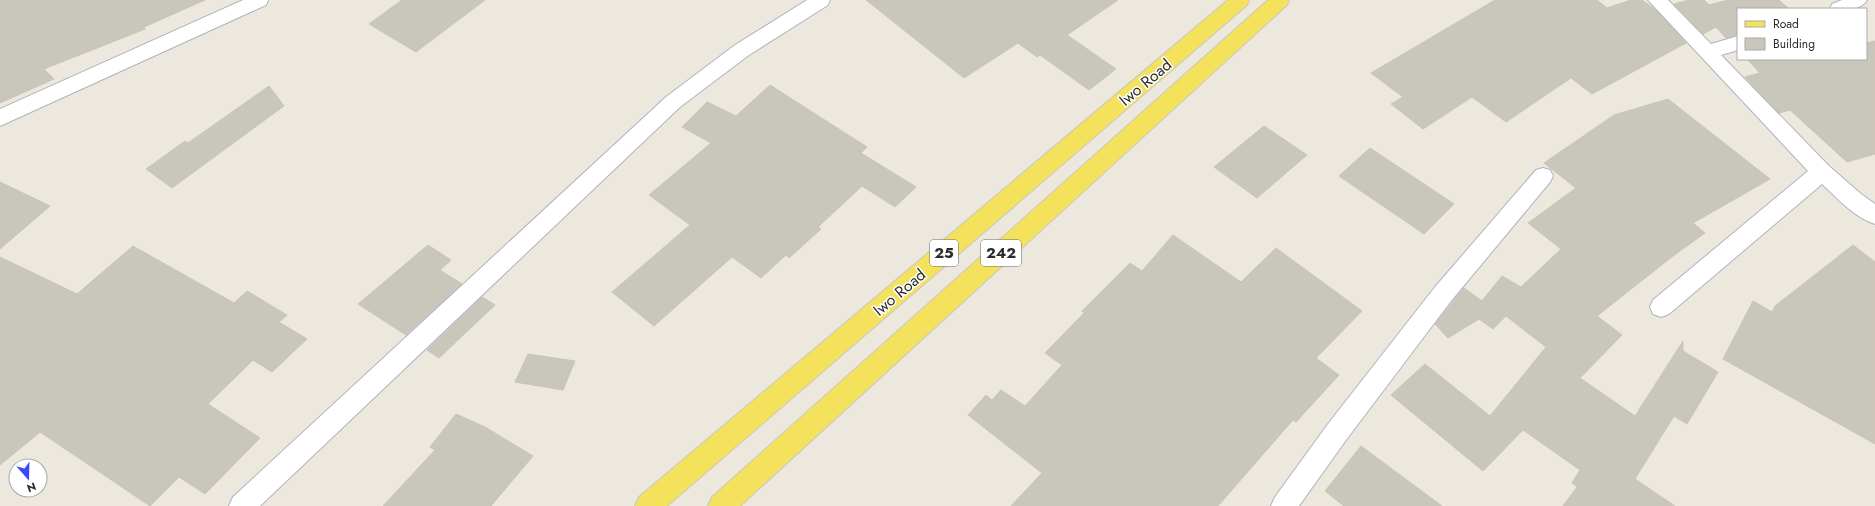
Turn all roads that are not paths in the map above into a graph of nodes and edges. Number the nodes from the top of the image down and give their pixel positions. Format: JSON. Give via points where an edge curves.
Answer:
{"nodes":[{"id":1,"x":259,"y":0,"type":"edge"},
{"id":2,"x":821,"y":0,"type":"edge"},
{"id":3,"x":1280,"y":0,"type":"edge"},
{"id":4,"x":1657,"y":0,"type":"edge"},
{"id":5,"x":1858,"y":0,"type":"edge"},
{"id":6,"x":1234,"y":6,"type":"edge"},
{"id":7,"x":1841,"y":8,"type":"edge"},
{"id":8,"x":1256,"y":23,"type":"junction"},
{"id":9,"x":1737,"y":43,"type":"edge"},
{"id":10,"x":1707,"y":52,"type":"junction"},
{"id":11,"x":0,"y":118,"type":"edge"},
{"id":12,"x":1822,"y":172,"type":"junction"},
{"id":13,"x":1543,"y":176,"type":"dead end"},
{"id":14,"x":1875,"y":215,"type":"edge"},
{"id":15,"x":1660,"y":307,"type":"dead end"},
{"id":16,"x":242,"y":506,"type":"edge"},
{"id":17,"x":648,"y":506,"type":"edge"},
{"id":18,"x":721,"y":506,"type":"edge"},
{"id":19,"x":1284,"y":506,"type":"edge"}],
"edges":[{"from":1,"to":11,"type":"street"},
{"from":2,"to":16,"type":"street","via":[[742,50],[673,102]]},
{"from":3,"to":8,"type":"main road","name":"Iwo Road","number":"242"},
{"from":4,"to":10,"type":"street"},
{"from":5,"to":7,"type":"street"},
{"from":6,"to":8,"type":"main road"},
{"from":6,"to":17,"type":"main road","name":"Iwo Road","number":"25"},
{"from":8,"to":18,"type":"main road","name":"Iwo Road","number":"242"},
{"from":9,"to":10,"type":"street"},
{"from":10,"to":12,"type":"street"},
{"from":12,"to":14,"type":"street","via":[[1853,200]]},
{"from":12,"to":15,"type":"street"},
{"from":13,"to":19,"type":"street","via":[[1443,294]]}]}
